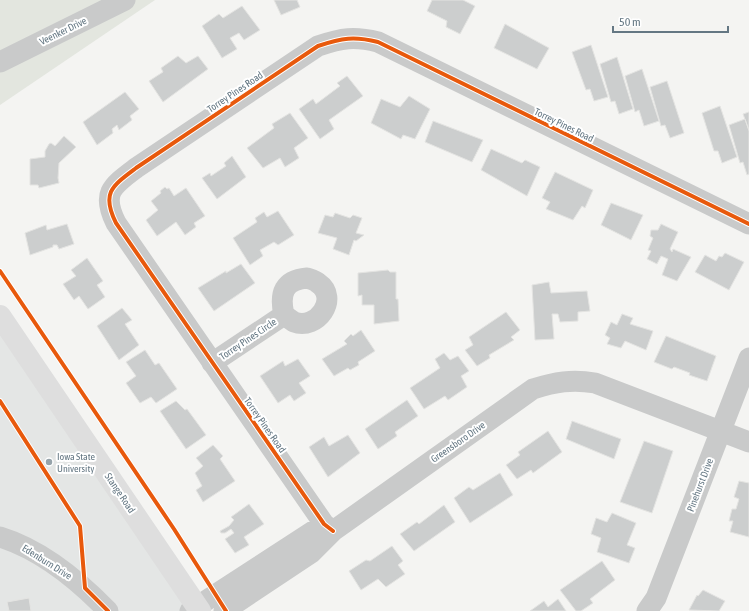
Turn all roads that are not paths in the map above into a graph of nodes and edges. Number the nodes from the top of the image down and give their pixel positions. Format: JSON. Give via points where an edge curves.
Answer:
{"nodes":[{"id":1,"x":125,"y":0,"type":"edge"},
{"id":2,"x":0,"y":62,"type":"edge"},
{"id":3,"x":749,"y":224,"type":"edge"},
{"id":4,"x":284,"y":314,"type":"dead end"},
{"id":5,"x":0,"y":316,"type":"edge"},
{"id":6,"x":749,"y":358,"type":"edge"},
{"id":7,"x":212,"y":363,"type":"junction"},
{"id":8,"x":721,"y":432,"type":"junction"},
{"id":9,"x":749,"y":442,"type":"edge"},
{"id":10,"x":328,"y":527,"type":"junction"},
{"id":11,"x":0,"y":536,"type":"edge"},
{"id":12,"x":196,"y":610,"type":"edge"},
{"id":13,"x":108,"y":611,"type":"edge"},
{"id":14,"x":224,"y":611,"type":"edge"},
{"id":15,"x":647,"y":611,"type":"edge"}],
"edges":[{"from":1,"to":2,"type":"street","name":"Veenker Drive"},
{"from":3,"to":7,"type":"street","name":"Torrey Pines Road","via":[[378,42],[361,37],[339,38],[318,46],[136,168],[120,179],[111,191],[109,210],[116,223]]},
{"from":4,"to":7,"type":"street","name":"Torrey Pines Circle"},
{"from":5,"to":12,"type":"main road","name":"Stange Road"},
{"from":6,"to":8,"type":"street","name":"Pinehurst Drive"},
{"from":7,"to":10,"type":"street","name":"Torrey Pines Road"},
{"from":8,"to":9,"type":"street","name":"Greensboro Drive"},
{"from":8,"to":10,"type":"street","name":"Greensboro Drive","via":[[595,384],[579,380],[556,382],[533,390]]},
{"from":8,"to":15,"type":"street","name":"Pinehurst Drive","via":[[656,598]]},
{"from":10,"to":12,"type":"street","name":"Greensboro Drive"},
{"from":10,"to":14,"type":"street","name":"Greensboro Drive","via":[[311,553]]},
{"from":11,"to":13,"type":"street","name":"Edenburn Drive","via":[[42,556],[76,580]]}]}
